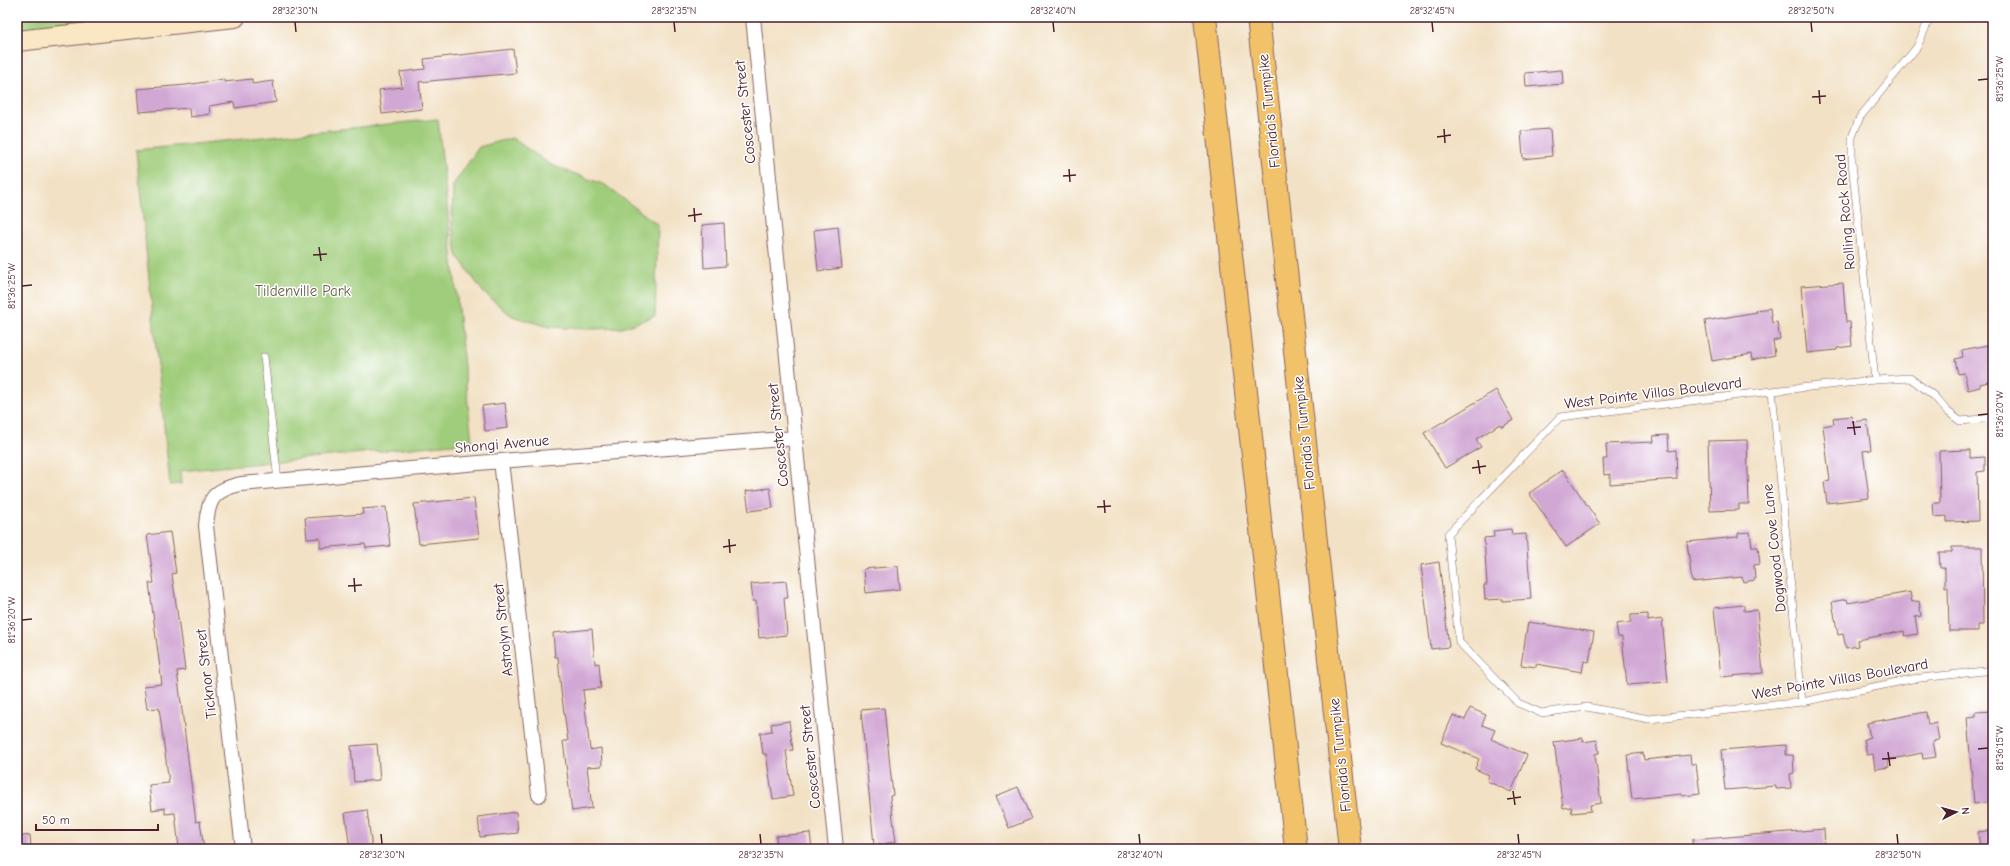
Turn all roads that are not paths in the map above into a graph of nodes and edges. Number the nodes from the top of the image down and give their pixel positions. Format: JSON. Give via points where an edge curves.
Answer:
{"nodes":[{"id":1,"x":235,"y":17,"type":"edge"},
{"id":2,"x":752,"y":17,"type":"edge"},
{"id":3,"x":1205,"y":17,"type":"edge"},
{"id":4,"x":1258,"y":17,"type":"edge"},
{"id":5,"x":1930,"y":17,"type":"edge"},
{"id":6,"x":17,"y":40,"type":"edge"},
{"id":7,"x":264,"y":357,"type":"dead end"},
{"id":8,"x":1875,"y":380,"type":"junction"},
{"id":9,"x":1772,"y":391,"type":"junction"},
{"id":10,"x":1993,"y":418,"type":"edge"},
{"id":11,"x":796,"y":438,"type":"junction"},
{"id":12,"x":501,"y":461,"type":"junction"},
{"id":13,"x":278,"y":481,"type":"junction"},
{"id":14,"x":214,"y":495,"type":"joint"},
{"id":15,"x":1993,"y":670,"type":"edge"},
{"id":16,"x":1802,"y":702,"type":"junction"},
{"id":17,"x":539,"y":795,"type":"dead end"},
{"id":18,"x":243,"y":849,"type":"edge"},
{"id":19,"x":836,"y":849,"type":"edge"},
{"id":20,"x":1296,"y":849,"type":"edge"},
{"id":21,"x":1350,"y":849,"type":"edge"}],
"edges":[{"from":1,"to":6,"type":"main road"},
{"from":2,"to":11,"type":"street","name":"Coscester Street"},
{"from":3,"to":20,"type":"highway"},
{"from":4,"to":21,"type":"highway","name":"Florida's Turnpike"},
{"from":5,"to":8,"type":"lane","name":"Rolling Rock Road","via":[[1917,48],[1860,117],[1852,137],[1852,163]]},
{"from":7,"to":13,"type":"lane"},
{"from":8,"to":9,"type":"lane","name":"West Pointe Villas Boulevard"},
{"from":8,"to":10,"type":"lane","name":"West Pointe Villas Boulevard","via":[[1910,378],[1934,396],[1960,422]]},
{"from":9,"to":16,"type":"lane","name":"Dogwood Cove Lane"},
{"from":9,"to":16,"type":"lane","name":"West Pointe Villas Boulevard","via":[[1560,417],[1448,534],[1459,642],[1518,703],[1541,713],[1587,707],[1649,720]]},
{"from":11,"to":12,"type":"street","name":"Shongi Avenue"},
{"from":11,"to":19,"type":"street","name":"Coscester Street"},
{"from":12,"to":13,"type":"street","name":"Shongi Avenue"},
{"from":12,"to":17,"type":"street","name":"Astrolyn Street"},
{"from":13,"to":14,"type":"street","name":"Shongi Avenue","via":[[228,487]]},
{"from":14,"to":18,"type":"street","name":"Ticknor Street","via":[[207,508],[206,526]]},
{"from":15,"to":16,"type":"lane","name":"West Pointe Villas Boulevard","via":[[1912,679]]}]}
